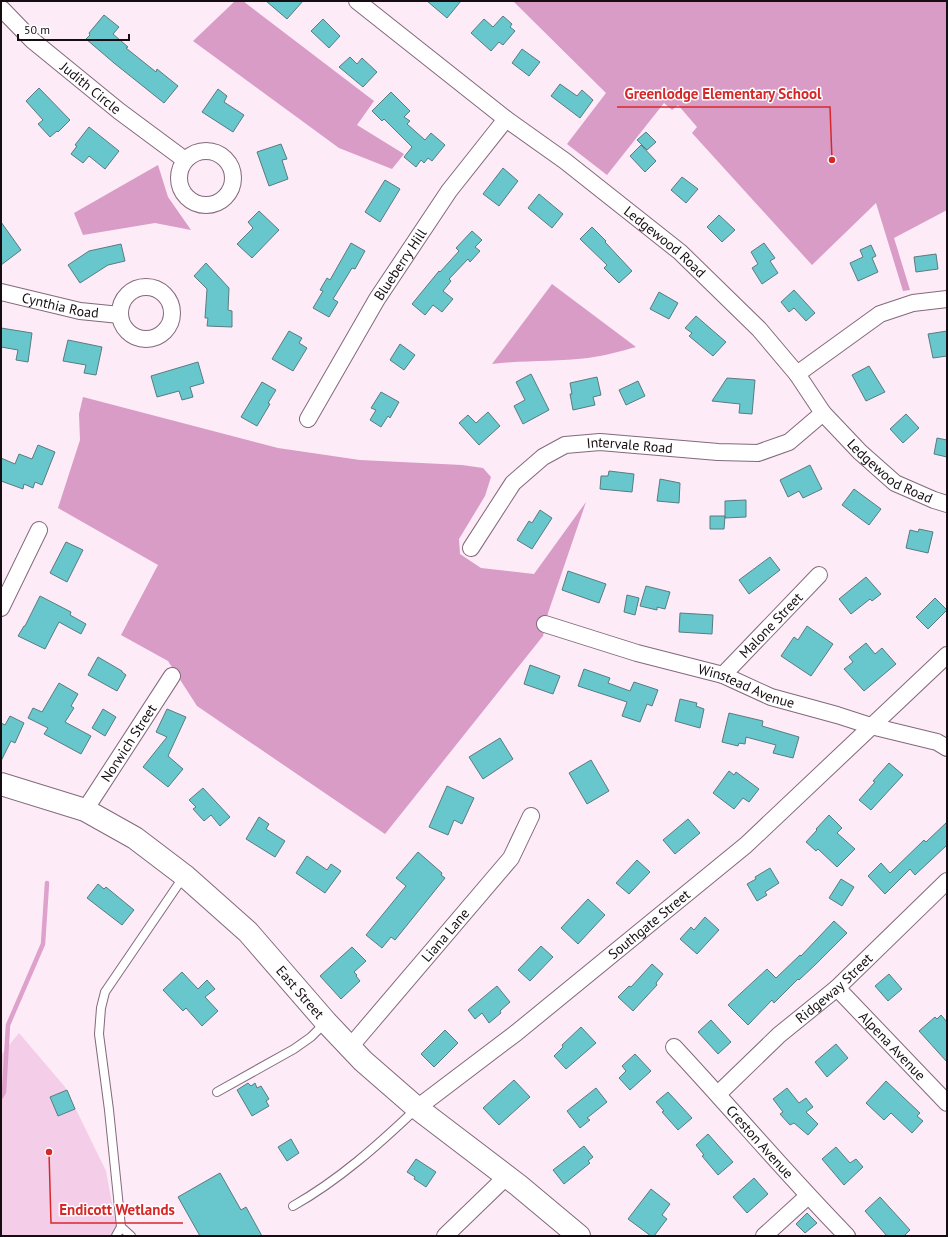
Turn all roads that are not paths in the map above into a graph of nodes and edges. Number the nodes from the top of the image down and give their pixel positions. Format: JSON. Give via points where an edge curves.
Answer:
{"nodes":[{"id":1,"x":357,"y":1,"type":"edge"},
{"id":2,"x":4,"y":6,"type":"edge"},
{"id":3,"x":506,"y":120,"type":"junction"},
{"id":4,"x":185,"y":160,"type":"dead end"},
{"id":5,"x":1,"y":292,"type":"edge"},
{"id":6,"x":947,"y":299,"type":"edge"},
{"id":7,"x":120,"y":315,"type":"dead end"},
{"id":8,"x":797,"y":374,"type":"junction"},
{"id":9,"x":823,"y":413,"type":"junction"},
{"id":10,"x":308,"y":419,"type":"dead end"},
{"id":11,"x":947,"y":504,"type":"edge"},
{"id":12,"x":39,"y":530,"type":"dead end"},
{"id":13,"x":471,"y":548,"type":"dead end"},
{"id":14,"x":819,"y":575,"type":"dead end"},
{"id":15,"x":1,"y":608,"type":"edge"},
{"id":16,"x":545,"y":624,"type":"dead end"},
{"id":17,"x":947,"y":655,"type":"edge"},
{"id":18,"x":723,"y":675,"type":"junction"},
{"id":19,"x":172,"y":676,"type":"dead end"},
{"id":20,"x":871,"y":726,"type":"junction"},
{"id":21,"x":947,"y":748,"type":"edge"},
{"id":22,"x":1,"y":784,"type":"edge"},
{"id":23,"x":85,"y":810,"type":"junction"},
{"id":24,"x":531,"y":816,"type":"dead end"},
{"id":25,"x":185,"y":876,"type":"junction"},
{"id":26,"x":947,"y":881,"type":"edge"},
{"id":27,"x":837,"y":988,"type":"junction"},
{"id":28,"x":326,"y":1022,"type":"junction"},
{"id":29,"x":674,"y":1046,"type":"dead end"},
{"id":30,"x":350,"y":1047,"type":"junction"},
{"id":31,"x":217,"y":1092,"type":"dead end"},
{"id":32,"x":718,"y":1094,"type":"junction"},
{"id":33,"x":947,"y":1103,"type":"edge"},
{"id":34,"x":417,"y":1108,"type":"junction"},
{"id":35,"x":506,"y":1177,"type":"junction"},
{"id":36,"x":808,"y":1196,"type":"junction"},
{"id":37,"x":293,"y":1206,"type":"dead end"},
{"id":38,"x":120,"y":1227,"type":"junction"},
{"id":39,"x":116,"y":1236,"type":"edge"},
{"id":40,"x":131,"y":1236,"type":"edge"},
{"id":41,"x":445,"y":1236,"type":"edge"},
{"id":42,"x":579,"y":1236,"type":"edge"},
{"id":43,"x":764,"y":1236,"type":"edge"},
{"id":44,"x":847,"y":1236,"type":"edge"}],
"edges":[{"from":1,"to":3,"type":"street","name":"Ledgewood Road"},
{"from":2,"to":4,"type":"street","name":"Judith Circle","via":[[32,40],[119,111]]},
{"from":3,"to":8,"type":"street","name":"Ledgewood Road","via":[[565,160],[680,252],[759,329]]},
{"from":3,"to":10,"type":"street","name":"Blueberry Hill","via":[[449,191],[377,299]]},
{"from":5,"to":7,"type":"street","name":"Cynthia Road","via":[[80,311]]},
{"from":6,"to":8,"type":"street","via":[[913,303],[880,314]]},
{"from":8,"to":9,"type":"street","name":"Ledgewood Road"},
{"from":9,"to":11,"type":"street","name":"Ledgewood Road","via":[[860,452],[895,482]]},
{"from":9,"to":13,"type":"street","name":"Intervale Road","via":[[789,442],[758,453],[600,442],[565,445],[543,457],[513,484]]},
{"from":12,"to":15,"type":"street"},
{"from":14,"to":18,"type":"street","name":"Malone Street"},
{"from":16,"to":18,"type":"street","name":"Winstead Avenue","via":[[637,653]]},
{"from":17,"to":20,"type":"street","name":"Southgate Street"},
{"from":18,"to":20,"type":"street","name":"Winstead Avenue","via":[[771,697]]},
{"from":19,"to":23,"type":"street","name":"Norwich Street"},
{"from":20,"to":21,"type":"street","name":"Winstead Avenue","via":[[936,742]]},
{"from":20,"to":34,"type":"street","name":"Southgate Street","via":[[746,845],[516,1033]]},
{"from":22,"to":23,"type":"main road","name":"East Street"},
{"from":23,"to":25,"type":"main road","name":"East Street","via":[[135,838]]},
{"from":24,"to":30,"type":"street","name":"Liana Lane","via":[[511,858]]},
{"from":25,"to":28,"type":"main road","name":"East Street","via":[[248,932]]},
{"from":25,"to":38,"type":"lane","via":[[105,992],[101,1008],[99,1034]]},
{"from":26,"to":27,"type":"street","name":"Ridgeway Street"},
{"from":27,"to":32,"type":"street","name":"Ridgeway Street","via":[[779,1035]]},
{"from":27,"to":33,"type":"street","name":"Alpena Avenue"},
{"from":28,"to":30,"type":"main road","name":"East Street"},
{"from":28,"to":31,"type":"lane","via":[[294,1049]]},
{"from":29,"to":32,"type":"street","name":"Creston Avenue"},
{"from":30,"to":34,"type":"main road","name":"East Street"},
{"from":32,"to":36,"type":"street","name":"Creston Avenue"},
{"from":34,"to":35,"type":"main road","name":"East Street"},
{"from":34,"to":37,"type":"lane","via":[[348,1170],[314,1195]]},
{"from":35,"to":41,"type":"street"},
{"from":35,"to":42,"type":"main road","name":"East Street"},
{"from":36,"to":43,"type":"street"},
{"from":36,"to":44,"type":"street","name":"Creston Avenue"},
{"from":38,"to":39,"type":"lane"},
{"from":38,"to":40,"type":"lane"}]}
